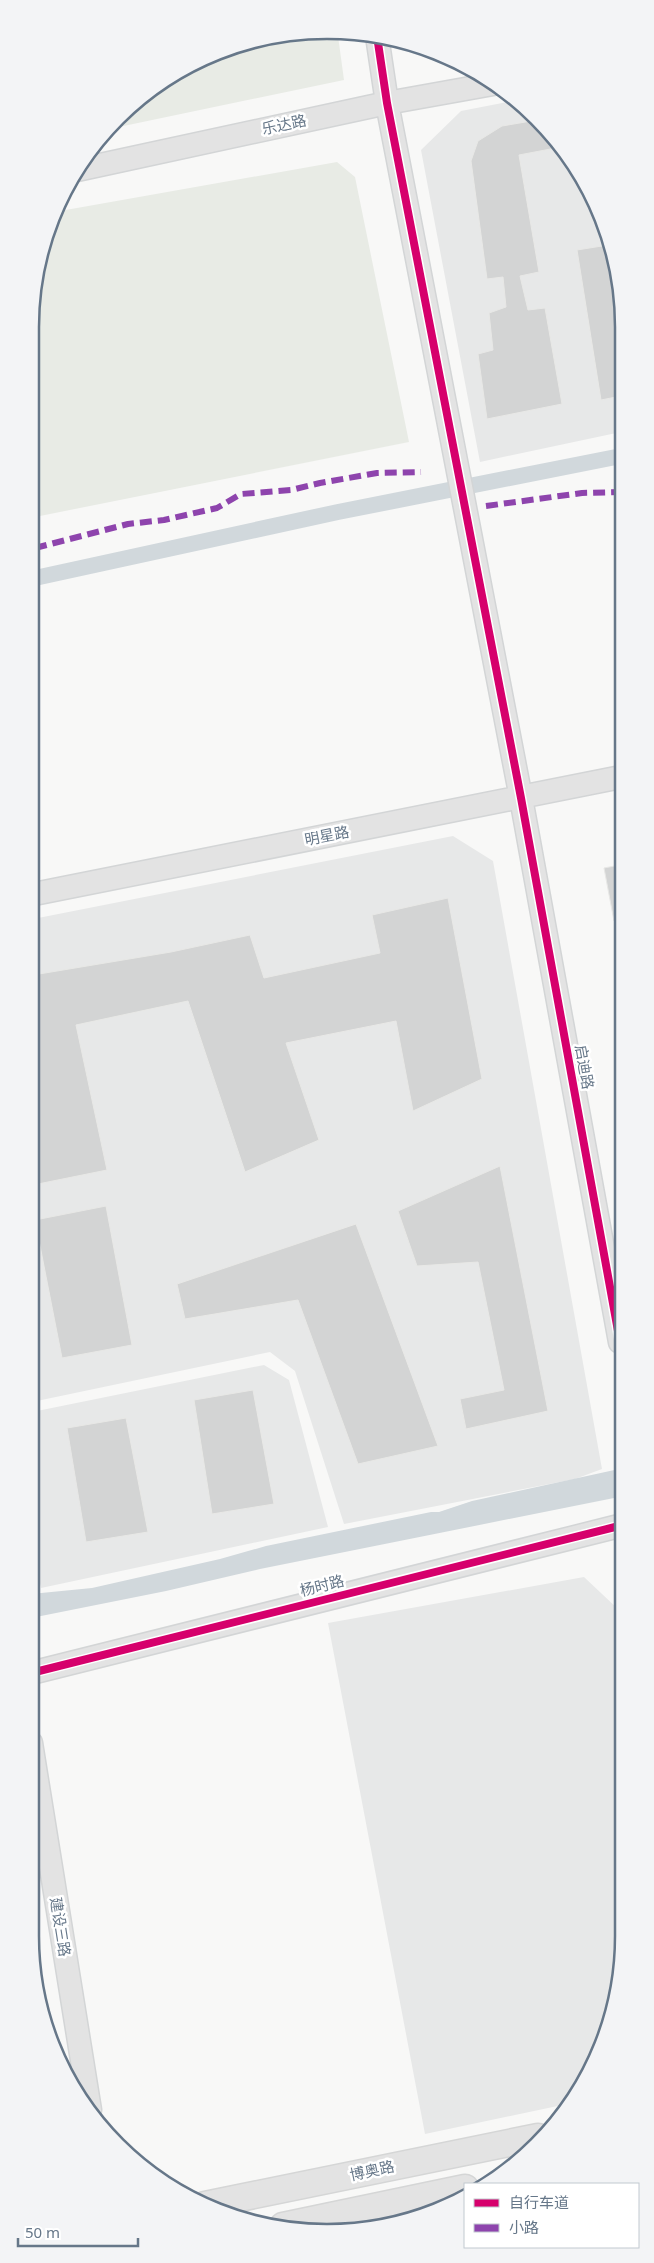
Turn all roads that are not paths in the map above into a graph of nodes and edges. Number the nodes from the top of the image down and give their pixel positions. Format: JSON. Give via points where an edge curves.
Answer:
{"nodes":[{"id":1,"x":377,"y":43,"type":"edge"},
{"id":2,"x":485,"y":86,"type":"edge"},
{"id":3,"x":387,"y":103,"type":"junction"},
{"id":4,"x":86,"y":168,"type":"edge"},
{"id":5,"x":615,"y":778,"type":"edge"},
{"id":6,"x":521,"y":798,"type":"junction"},
{"id":7,"x":39,"y":893,"type":"edge"},
{"id":8,"x":615,"y":1315,"type":"edge"},
{"id":9,"x":615,"y":1527,"type":"edge"},
{"id":10,"x":39,"y":1671,"type":"edge"},
{"id":11,"x":39,"y":1793,"type":"edge"},
{"id":12,"x":88,"y":2097,"type":"edge"},
{"id":13,"x":533,"y":2138,"type":"edge"},
{"id":14,"x":464,"y":2188,"type":"edge"},
{"id":15,"x":218,"y":2202,"type":"edge"},
{"id":16,"x":298,"y":2223,"type":"edge"}],
"edges":[{"from":1,"to":3,"type":"street","name":"启迪路"},
{"from":2,"to":3,"type":"street","name":"乐达路"},
{"from":3,"to":4,"type":"street","name":"乐达路"},
{"from":3,"to":6,"type":"street","name":"启迪路"},
{"from":5,"to":6,"type":"street","name":"明星路"},
{"from":6,"to":7,"type":"street","name":"明星路"},
{"from":6,"to":8,"type":"street","name":"启迪路"},
{"from":9,"to":10,"type":"street","name":"杨时路"},
{"from":11,"to":12,"type":"street","name":"建设三路"},
{"from":13,"to":15,"type":"main road","name":"博奥路"},
{"from":14,"to":16,"type":"main road"}]}
